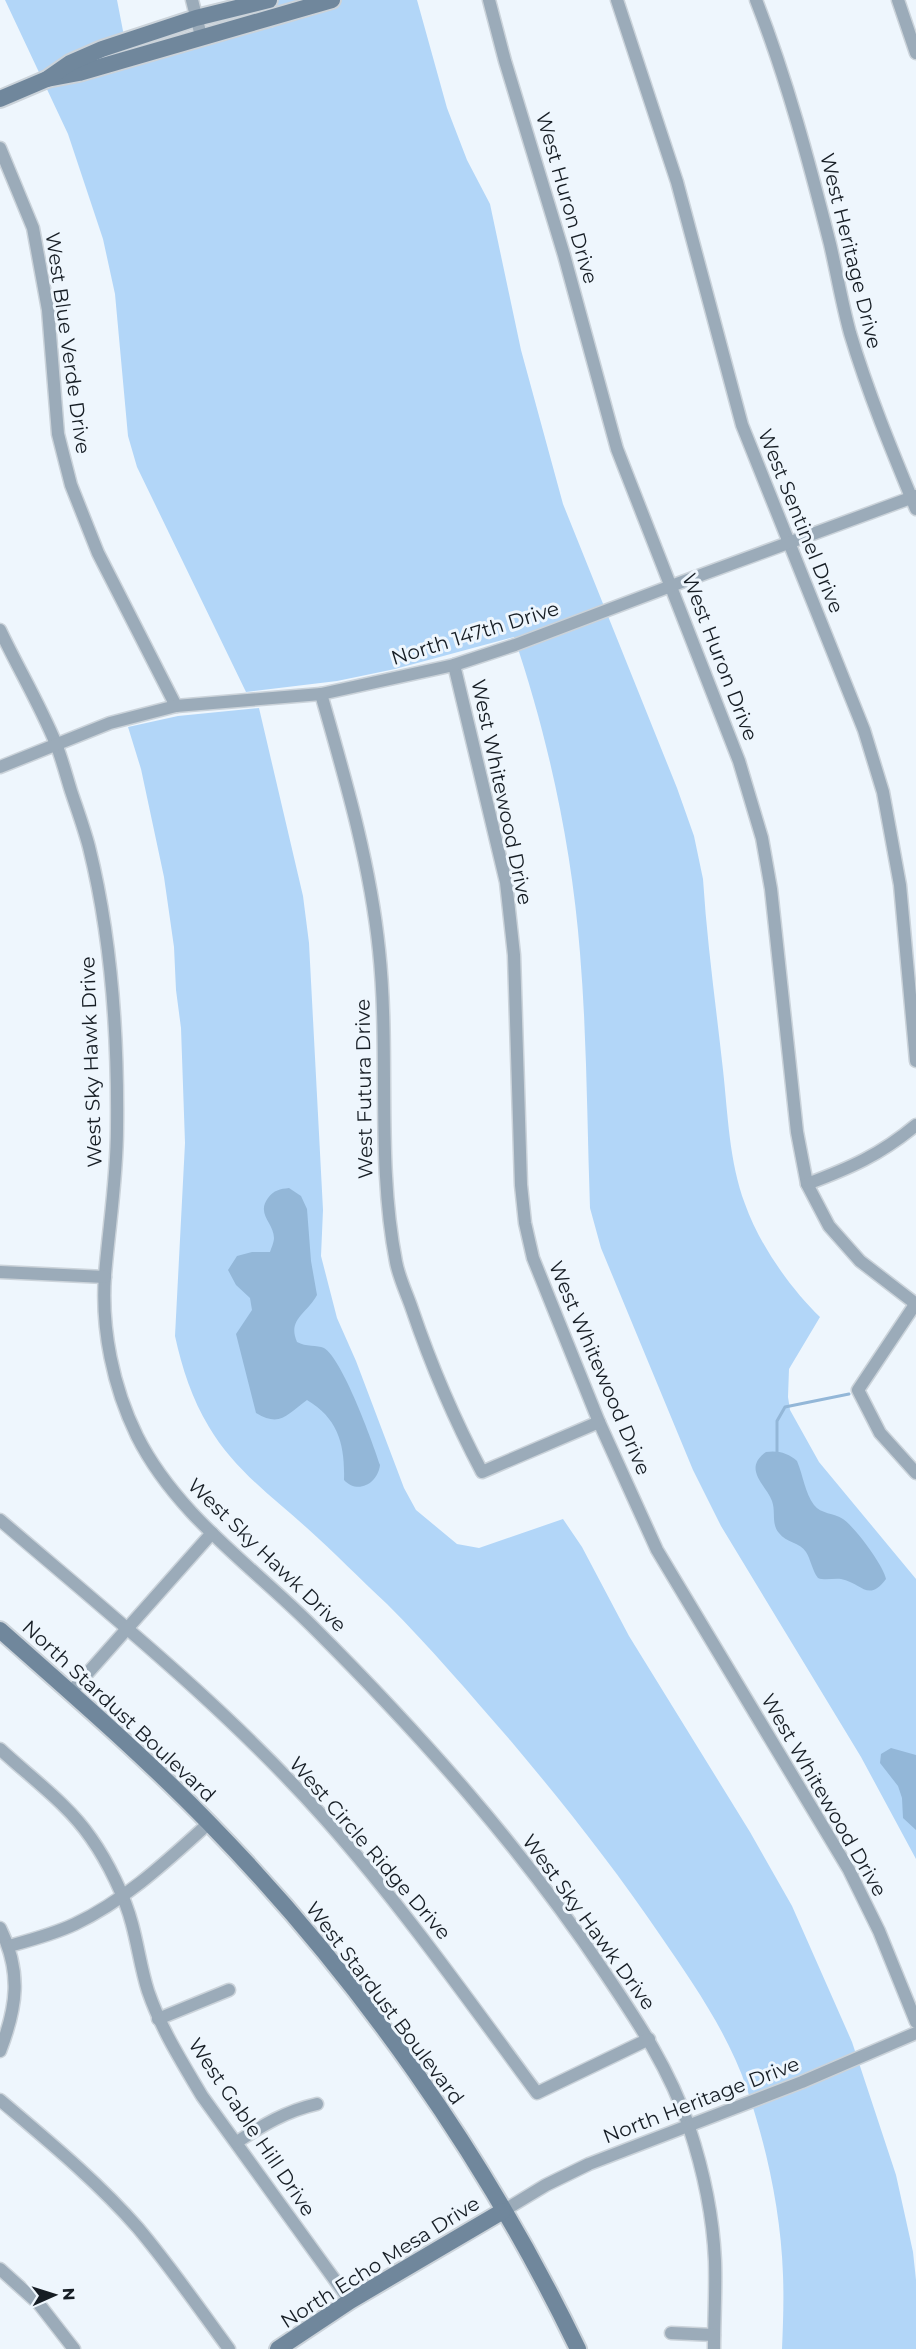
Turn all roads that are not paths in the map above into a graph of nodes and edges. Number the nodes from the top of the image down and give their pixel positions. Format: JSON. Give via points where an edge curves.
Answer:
{"nodes":[{"id":1,"x":192,"y":0,"type":"edge"},
{"id":2,"x":269,"y":0,"type":"edge"},
{"id":3,"x":332,"y":0,"type":"edge"},
{"id":4,"x":489,"y":0,"type":"edge"},
{"id":5,"x":617,"y":0,"type":"edge"},
{"id":6,"x":756,"y":0,"type":"edge"},
{"id":7,"x":898,"y":0,"type":"edge"},
{"id":8,"x":196,"y":18,"type":"junction"},
{"id":9,"x":201,"y":36,"type":"junction"},
{"id":10,"x":916,"y":53,"type":"edge"},
{"id":11,"x":47,"y":79,"type":"junction"},
{"id":12,"x":0,"y":99,"type":"edge"},
{"id":13,"x":0,"y":148,"type":"edge"},
{"id":14,"x":915,"y":501,"type":"edge"},
{"id":15,"x":789,"y":543,"type":"junction"},
{"id":16,"x":671,"y":586,"type":"junction"},
{"id":17,"x":0,"y":631,"type":"edge"},
{"id":18,"x":454,"y":665,"type":"junction"},
{"id":19,"x":321,"y":694,"type":"junction"},
{"id":20,"x":176,"y":706,"type":"junction"},
{"id":21,"x":57,"y":746,"type":"junction"},
{"id":22,"x":0,"y":767,"type":"edge"},
{"id":23,"x":916,"y":1061,"type":"edge"},
{"id":24,"x":916,"y":1125,"type":"edge"},
{"id":25,"x":807,"y":1184,"type":"junction"},
{"id":26,"x":0,"y":1272,"type":"edge"},
{"id":27,"x":105,"y":1277,"type":"junction"},
{"id":28,"x":916,"y":1303,"type":"edge"},
{"id":29,"x":599,"y":1422,"type":"junction"},
{"id":30,"x":916,"y":1473,"type":"edge"},
{"id":31,"x":0,"y":1520,"type":"edge"},
{"id":32,"x":212,"y":1533,"type":"junction"},
{"id":33,"x":128,"y":1628,"type":"junction"},
{"id":34,"x":0,"y":1630,"type":"edge"},
{"id":35,"x":70,"y":1693,"type":"junction"},
{"id":36,"x":0,"y":1749,"type":"edge"},
{"id":37,"x":209,"y":1823,"type":"junction"},
{"id":38,"x":123,"y":1896,"type":"junction"},
{"id":39,"x":0,"y":1929,"type":"edge"},
{"id":40,"x":9,"y":1946,"type":"junction"},
{"id":41,"x":229,"y":1990,"type":"dead end"},
{"id":42,"x":158,"y":2019,"type":"junction"},
{"id":43,"x":916,"y":2022,"type":"edge"},
{"id":44,"x":916,"y":2033,"type":"edge"},
{"id":45,"x":649,"y":2039,"type":"junction"},
{"id":46,"x":0,"y":2051,"type":"edge"},
{"id":47,"x":0,"y":2100,"type":"edge"},
{"id":48,"x":316,"y":2104,"type":"dead end"},
{"id":49,"x":688,"y":2125,"type":"junction"},
{"id":50,"x":237,"y":2142,"type":"junction"},
{"id":51,"x":503,"y":2211,"type":"junction"},
{"id":52,"x":0,"y":2269,"type":"edge"},
{"id":53,"x":350,"y":2301,"type":"junction"},
{"id":54,"x":671,"y":2333,"type":"dead end"},
{"id":55,"x":714,"y":2335,"type":"junction"},
{"id":56,"x":74,"y":2349,"type":"edge"},
{"id":57,"x":229,"y":2349,"type":"edge"},
{"id":58,"x":278,"y":2349,"type":"edge"},
{"id":59,"x":578,"y":2349,"type":"edge"},
{"id":60,"x":714,"y":2349,"type":"edge"}],
"edges":[{"from":1,"to":8,"type":"street"},
{"from":2,"to":8,"type":"street"},
{"from":3,"to":9,"type":"street"},
{"from":4,"to":16,"type":"street","name":"West Huron Drive","via":[[617,449]]},
{"from":5,"to":15,"type":"street","name":"West Sentinel Drive","via":[[677,182],[742,426]]},
{"from":6,"to":14,"type":"street","name":"West Heritage Drive","via":[[801,137],[863,375]]},
{"from":7,"to":10,"type":"street"},
{"from":8,"to":9,"type":"street"},
{"from":8,"to":11,"type":"street","via":[[91,54]]},
{"from":9,"to":11,"type":"street"},
{"from":11,"to":12,"type":"street"},
{"from":13,"to":20,"type":"street","name":"West Blue Verde Drive","via":[[33,228],[48,310],[58,434],[71,486],[98,553]]},
{"from":14,"to":15,"type":"street","name":"North 147th Drive"},
{"from":15,"to":16,"type":"street","name":"North 147th Drive"},
{"from":15,"to":23,"type":"street","name":"West Sentinel Drive","via":[[864,730],[883,792],[900,885]]},
{"from":16,"to":18,"type":"street","name":"North 147th Drive"},
{"from":16,"to":25,"type":"street","name":"West Huron Drive","via":[[739,761],[762,838],[797,1132]]},
{"from":17,"to":21,"type":"street","name":"West Sky Hawk Drive"},
{"from":18,"to":19,"type":"street","name":"North 147th Drive"},
{"from":18,"to":29,"type":"street","name":"West Whitewood Drive","via":[[506,882],[514,955],[525,1223],[533,1258]]},
{"from":19,"to":20,"type":"street","name":"North 147th Drive"},
{"from":19,"to":29,"type":"street","name":"West Futura Drive","via":[[369,876],[380,951],[386,1189],[396,1264],[426,1349],[459,1429],[482,1472]]},
{"from":20,"to":21,"type":"street","name":"North 147th Drive","via":[[111,723]]},
{"from":21,"to":22,"type":"street","name":"North 147th Drive"},
{"from":21,"to":27,"type":"street","name":"West Sky Hawk Drive","via":[[89,846],[105,925],[117,1129]]},
{"from":24,"to":25,"type":"street","via":[[894,1144],[859,1164]]},
{"from":25,"to":28,"type":"street","name":"West Huron Drive","via":[[829,1226],[860,1261]]},
{"from":26,"to":27,"type":"street"},
{"from":27,"to":32,"type":"street","name":"West Sky Hawk Drive","via":[[110,1354],[136,1434],[159,1474]]},
{"from":28,"to":30,"type":"street","via":[[858,1390],[880,1433]]},
{"from":29,"to":43,"type":"street","name":"West Whitewood Drive","via":[[657,1550],[849,1870]]},
{"from":31,"to":33,"type":"street","name":"West Circle Ridge Drive"},
{"from":32,"to":33,"type":"street"},
{"from":32,"to":45,"type":"street","name":"West Sky Hawk Drive","via":[[363,1677],[474,1801],[548,1892]]},
{"from":33,"to":35,"type":"street"},
{"from":33,"to":45,"type":"street","name":"West Circle Ridge Drive","via":[[251,1741],[326,1820],[427,1942],[537,2093]]},
{"from":34,"to":35,"type":"street","name":"North Stardust Boulevard"},
{"from":35,"to":37,"type":"street","name":"North Stardust Boulevard"},
{"from":36,"to":38,"type":"street","name":"West Gable Hill Drive","via":[[91,1838]]},
{"from":37,"to":38,"type":"street"},
{"from":37,"to":51,"type":"street","name":"West Stardust Boulevard","via":[[303,1925],[407,2060]]},
{"from":38,"to":40,"type":"street","via":[[75,1924]]},
{"from":38,"to":42,"type":"street","name":"West Gable Hill Drive"},
{"from":39,"to":40,"type":"street"},
{"from":40,"to":46,"type":"street","via":[[16,1982],[10,2027]]},
{"from":41,"to":42,"type":"street"},
{"from":42,"to":50,"type":"street","name":"West Gable Hill Drive","via":[[202,2096]]},
{"from":44,"to":49,"type":"street","name":"North Heritage Drive","via":[[860,2059]]},
{"from":45,"to":49,"type":"street","name":"West Sky Hawk Drive"},
{"from":47,"to":57,"type":"street","via":[[137,2226]]},
{"from":48,"to":50,"type":"street","via":[[270,2120]]},
{"from":49,"to":51,"type":"street","name":"North Heritage Drive","via":[[589,2164]]},
{"from":49,"to":55,"type":"street","name":"West Sky Hawk Drive","via":[[712,2231]]},
{"from":50,"to":53,"type":"street","name":"West Gable Hill Drive"},
{"from":51,"to":53,"type":"street","name":"North Echo Mesa Drive"},
{"from":51,"to":59,"type":"street","name":"West Stardust Boulevard"},
{"from":52,"to":56,"type":"street","via":[[39,2304]]},
{"from":53,"to":58,"type":"street","name":"North Echo Mesa Drive"},
{"from":54,"to":55,"type":"street"},
{"from":55,"to":60,"type":"street","name":"West Sky Hawk Drive"}]}
